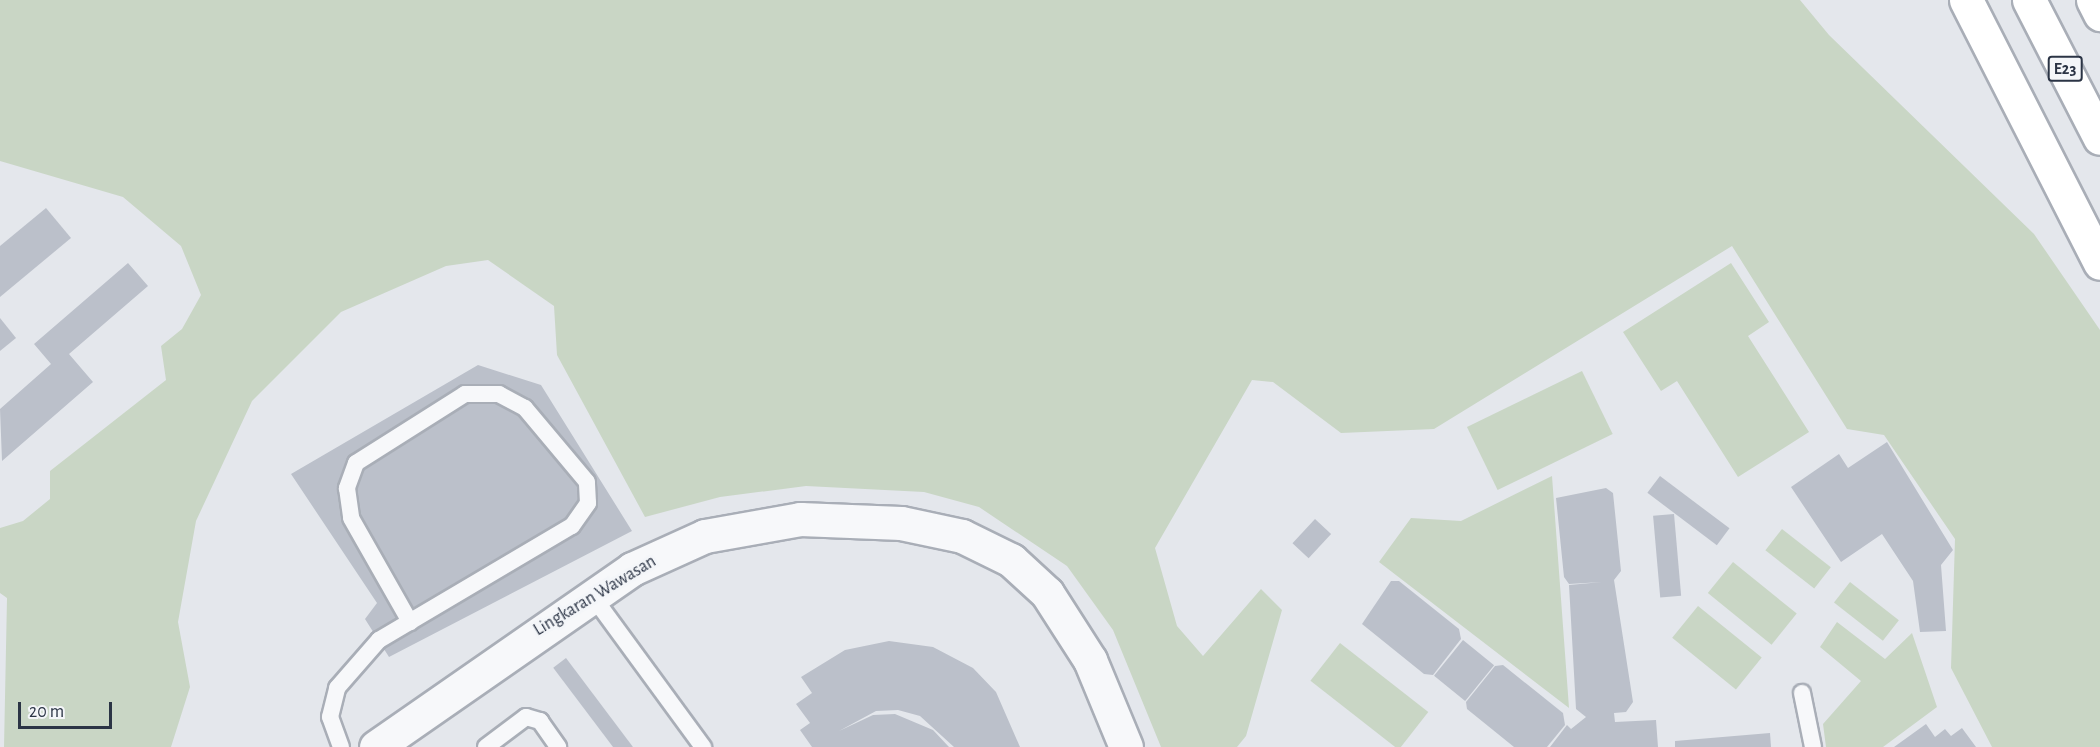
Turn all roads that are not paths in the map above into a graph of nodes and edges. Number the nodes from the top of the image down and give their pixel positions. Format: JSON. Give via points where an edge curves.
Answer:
{"nodes":[{"id":1,"x":1966,"y":0,"type":"edge"},
{"id":2,"x":2029,"y":0,"type":"edge"},
{"id":3,"x":2093,"y":0,"type":"edge"},
{"id":4,"x":2100,"y":14,"type":"edge"},
{"id":5,"x":2100,"y":138,"type":"edge"},
{"id":6,"x":2100,"y":263,"type":"edge"},
{"id":7,"x":591,"y":594,"type":"junction"},
{"id":8,"x":410,"y":622,"type":"junction"},
{"id":9,"x":1802,"y":693,"type":"dead end"},
{"id":10,"x":341,"y":747,"type":"edge"},
{"id":11,"x":376,"y":747,"type":"edge"},
{"id":12,"x":486,"y":747,"type":"edge"},
{"id":13,"x":558,"y":747,"type":"edge"},
{"id":14,"x":703,"y":747,"type":"edge"},
{"id":15,"x":1126,"y":747,"type":"edge"},
{"id":16,"x":1813,"y":747,"type":"edge"}],
"edges":[{"from":1,"to":6,"type":"main road"},
{"from":2,"to":5,"type":"main road","number":"E23"},
{"from":3,"to":4,"type":"main road"},
{"from":7,"to":11,"type":"street","name":"Lingkaran Wawasan"},
{"from":7,"to":14,"type":"lane"},
{"from":7,"to":15,"type":"street","name":"Lingkaran Wawasan","via":[[705,536],[800,519],[901,523],[962,536],[1011,560],[1047,593],[1090,660]]},
{"from":8,"to":8,"type":"lane","via":[[572,526],[588,503],[586,482],[525,408],[498,394],[465,394],[356,463],[347,488],[351,518]]},
{"from":8,"to":10,"type":"lane","via":[[379,640],[337,688],[330,717]]},
{"from":9,"to":16,"type":"lane"},
{"from":12,"to":13,"type":"lane","via":[[526,717],[540,721]]}]}
